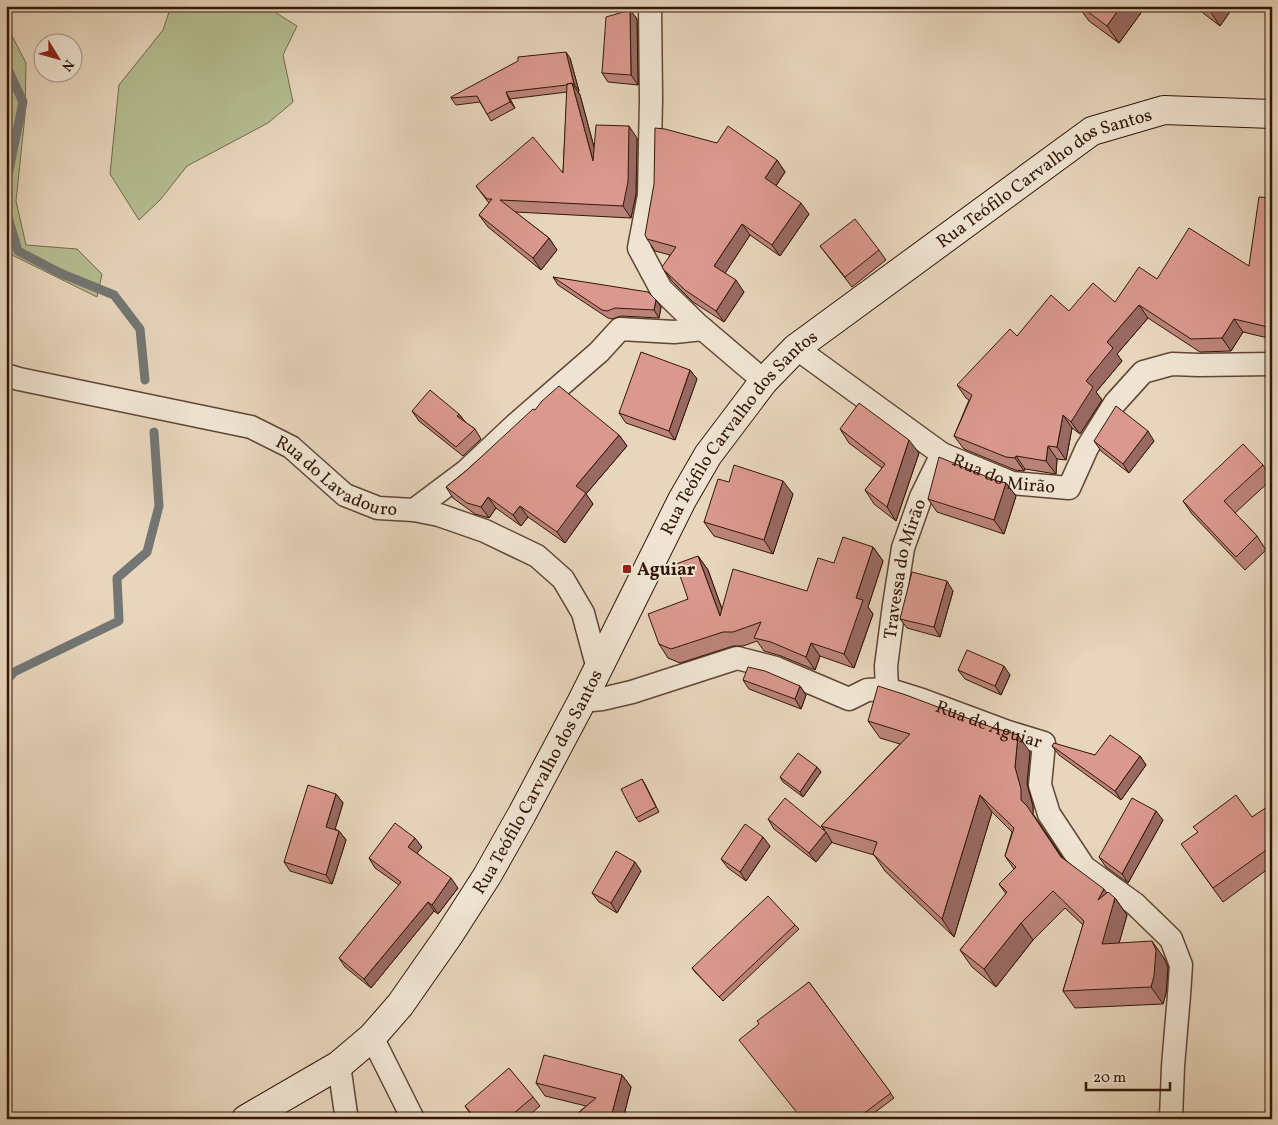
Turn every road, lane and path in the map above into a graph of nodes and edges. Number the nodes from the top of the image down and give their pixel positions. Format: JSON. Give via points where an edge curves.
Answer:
{"nodes":[{"id":1,"x":650,"y":6,"type":"edge"},
{"id":2,"x":1272,"y":114,"type":"edge"},
{"id":3,"x":703,"y":329,"type":"junction"},
{"id":4,"x":796,"y":348,"type":"junction"},
{"id":5,"x":1272,"y":364,"type":"edge"},
{"id":6,"x":6,"y":375,"type":"edge"},
{"id":7,"x":764,"y":381,"type":"junction"},
{"id":8,"x":942,"y":454,"type":"junction"},
{"id":9,"x":414,"y":510,"type":"junction"},
{"id":10,"x":598,"y":669,"type":"junction"},
{"id":11,"x":887,"y":689,"type":"junction"},
{"id":12,"x":582,"y":701,"type":"junction"},
{"id":13,"x":372,"y":1037,"type":"junction"},
{"id":14,"x":339,"y":1065,"type":"junction"},
{"id":15,"x":246,"y":1119,"type":"edge"},
{"id":16,"x":344,"y":1119,"type":"edge"},
{"id":17,"x":413,"y":1119,"type":"edge"},
{"id":18,"x":1171,"y":1119,"type":"edge"}],
"edges":[{"from":1,"to":3,"type":"street","via":[[649,195],[639,248],[660,289]]},
{"from":2,"to":4,"type":"main road","name":"Rua Teófilo Carvalho dos Santos","via":[[1164,110],[1092,131]]},
{"from":3,"to":7,"type":"street"},
{"from":3,"to":9,"type":"street","via":[[674,332],[620,329],[599,352],[466,470]]},
{"from":4,"to":7,"type":"main road","name":"Rua Teófilo Carvalho dos Santos"},
{"from":4,"to":8,"type":"street","name":"Rua do Mirão"},
{"from":5,"to":8,"type":"street","name":"Rua do Mirão","via":[[1172,364],[1143,372],[1115,403],[1087,448],[1069,488],[1012,482]]},
{"from":6,"to":9,"type":"street","name":"Rua do Lavadouro","via":[[251,427],[291,447],[345,495],[378,508]]},
{"from":7,"to":10,"type":"main road","name":"Rua Teófilo Carvalho dos Santos","via":[[708,455],[682,500]]},
{"from":8,"to":11,"type":"street","name":"Travessa do Mirão","via":[[921,497],[903,548],[886,666]]},
{"from":9,"to":10,"type":"street","name":"Rua do Lavadouro","via":[[485,531],[537,556],[563,579],[583,613]]},
{"from":10,"to":12,"type":"main road","name":"Rua Teófilo Carvalho dos Santos"},
{"from":11,"to":12,"type":"street","name":"Rua de Aguiar","via":[[867,690],[849,699],[776,668],[737,658],[632,692]]},
{"from":11,"to":18,"type":"street","name":"Rua de Aguiar","via":[[1044,743],[1040,786],[1049,814],[1084,867],[1134,904],[1171,939],[1181,965]]},
{"from":12,"to":13,"type":"main road","name":"Rua Teófilo Carvalho dos Santos","via":[[487,876],[400,1005]]},
{"from":13,"to":14,"type":"main road","name":"Rua Teófilo Carvalho dos Santos"},
{"from":13,"to":17,"type":"street"},
{"from":14,"to":15,"type":"main road","name":"Rua Teófilo Carvalho dos Santos"},
{"from":14,"to":16,"type":"street"}]}
